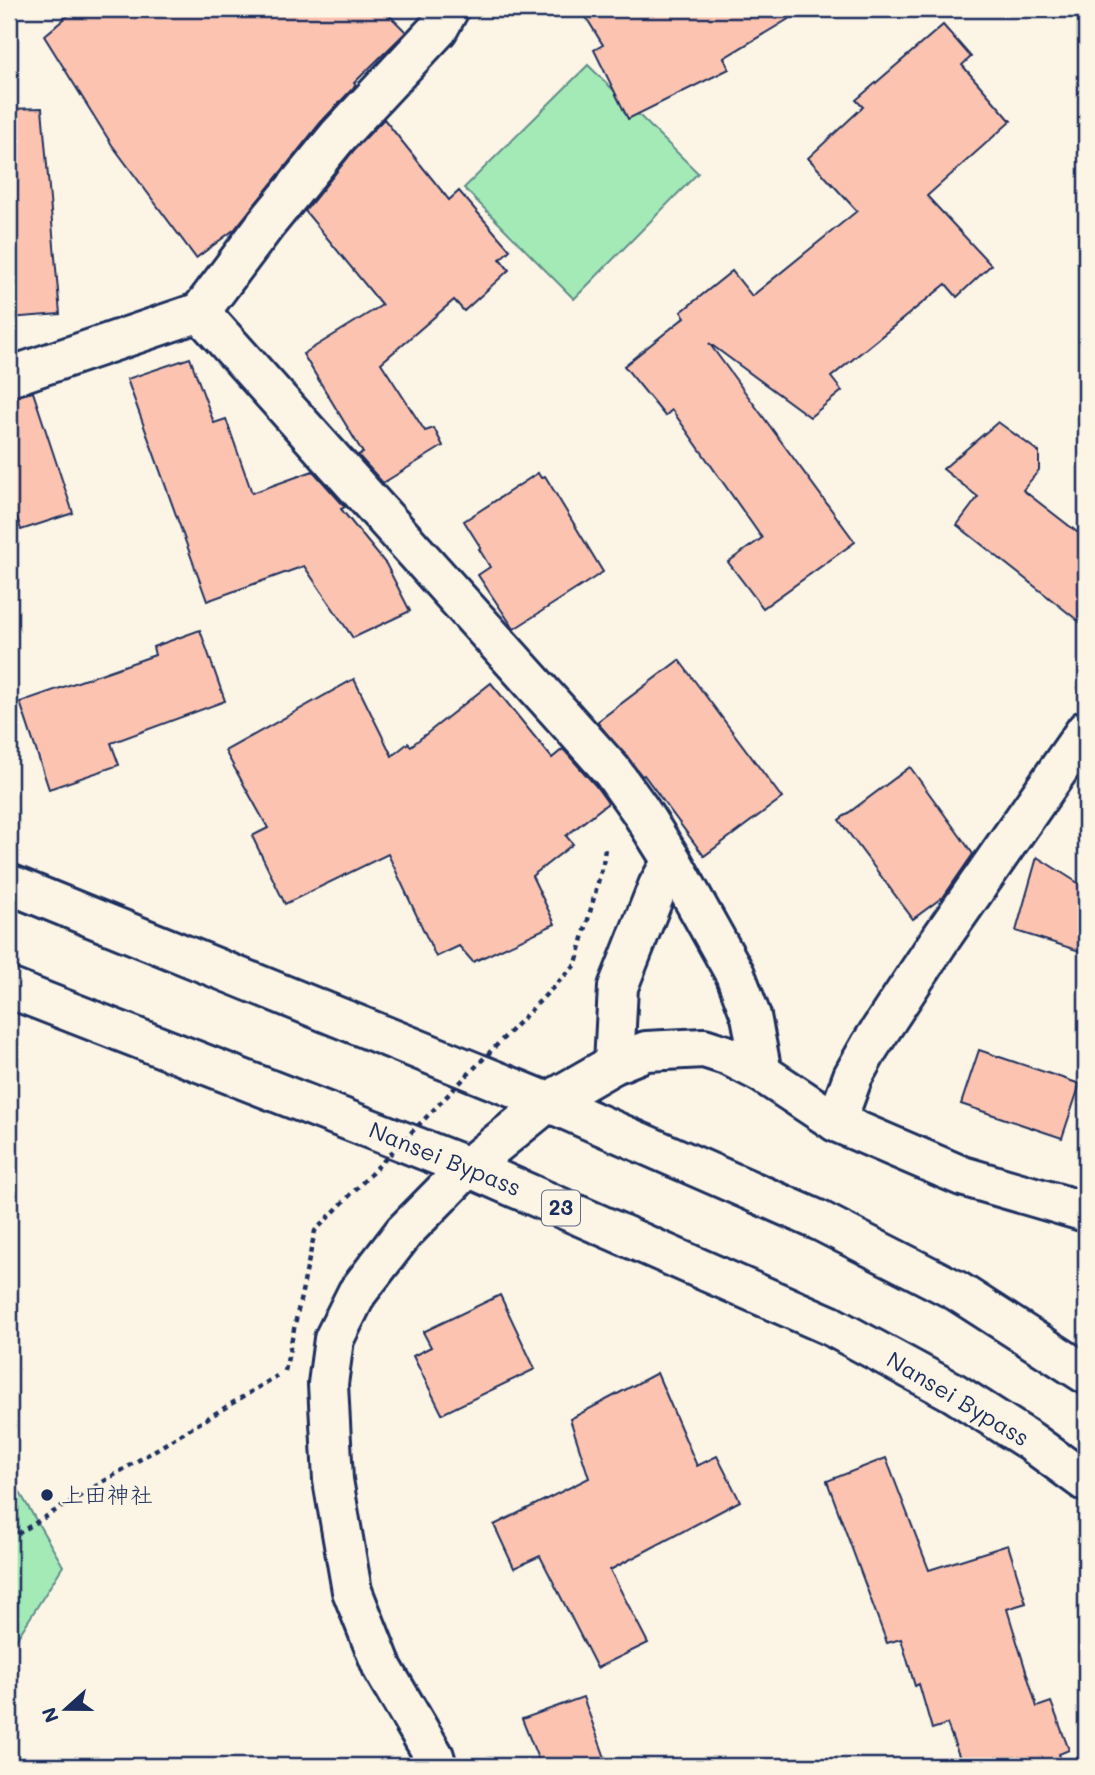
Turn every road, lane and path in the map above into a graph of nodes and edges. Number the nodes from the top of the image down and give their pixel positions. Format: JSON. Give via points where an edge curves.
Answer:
{"nodes":[{"id":1,"x":449,"y":9,"type":"edge"},
{"id":2,"x":200,"y":312,"type":"junction"},
{"id":3,"x":9,"y":377,"type":"edge"},
{"id":4,"x":1086,"y":730,"type":"edge"},
{"id":5,"x":672,"y":861,"type":"junction"},
{"id":6,"x":603,"y":864,"type":"dead end"},
{"id":7,"x":9,"y":884,"type":"edge"},
{"id":8,"x":9,"y":988,"type":"edge"},
{"id":9,"x":614,"y":1064,"type":"junction"},
{"id":10,"x":762,"y":1073,"type":"junction"},
{"id":11,"x":548,"y":1102,"type":"junction"},
{"id":12,"x":836,"y":1122,"type":"junction"},
{"id":13,"x":468,"y":1167,"type":"junction"},
{"id":14,"x":1086,"y":1212,"type":"edge"},
{"id":15,"x":285,"y":1371,"type":"junction"},
{"id":16,"x":1086,"y":1374,"type":"edge"},
{"id":17,"x":328,"y":1384,"type":"junction"},
{"id":18,"x":1086,"y":1482,"type":"edge"},
{"id":19,"x":9,"y":1539,"type":"edge"},
{"id":20,"x":437,"y":1766,"type":"edge"}],
"edges":[{"from":1,"to":2,"type":"main road","via":[[438,29],[266,224]]},
{"from":2,"to":3,"type":"main road"},
{"from":2,"to":5,"type":"main road","via":[[612,771]]},
{"from":4,"to":12,"type":"main road","via":[[870,1046]]},
{"from":5,"to":9,"type":"main road","via":[[618,987]]},
{"from":5,"to":10,"type":"main road","via":[[735,974],[751,1016]]},
{"from":6,"to":15,"type":"path","bridge":true,"via":[[576,964],[315,1231]]},
{"from":7,"to":11,"type":"main road"},
{"from":8,"to":13,"type":"main road","name":"Nansei Bypass","number":"23"},
{"from":9,"to":10,"type":"main road","via":[[646,1051],[704,1048]]},
{"from":9,"to":11,"type":"main road"},
{"from":10,"to":12,"type":"main road"},
{"from":11,"to":13,"type":"main road"},
{"from":11,"to":16,"type":"main road","via":[[832,1227],[957,1291]]},
{"from":12,"to":14,"type":"main road","via":[[962,1176]]},
{"from":13,"to":17,"type":"main road","via":[[404,1232],[357,1293],[334,1339]]},
{"from":13,"to":18,"type":"main road","name":"Nansei Bypass","number":"23","via":[[831,1326],[953,1392]]},
{"from":15,"to":17,"type":"path"},
{"from":15,"to":19,"type":"path"},
{"from":17,"to":20,"type":"main road","via":[[333,1480],[352,1591],[383,1669]]}]}
